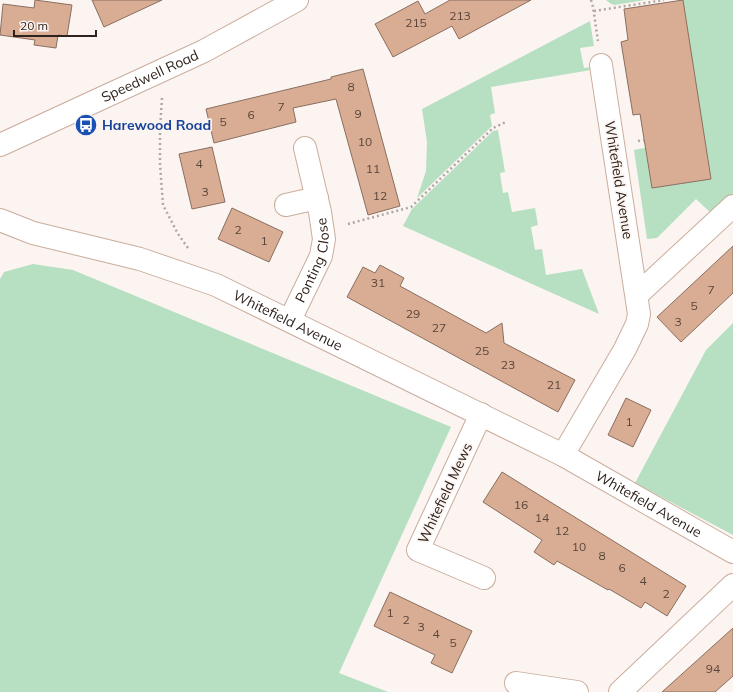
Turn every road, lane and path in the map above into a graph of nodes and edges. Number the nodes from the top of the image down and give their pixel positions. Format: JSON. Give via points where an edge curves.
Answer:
{"nodes":[{"id":1,"x":297,"y":0,"type":"edge"},
{"id":2,"x":591,"y":0,"type":"edge"},
{"id":3,"x":664,"y":0,"type":"edge"},
{"id":4,"x":594,"y":11,"type":"junction"},
{"id":5,"x":601,"y":65,"type":"joint"},
{"id":6,"x":163,"y":69,"type":"junction"},
{"id":7,"x":506,"y":122,"type":"dead end"},
{"id":8,"x":2,"y":140,"type":"edge"},
{"id":9,"x":305,"y":148,"type":"dead end"},
{"id":10,"x":317,"y":198,"type":"junction"},
{"id":11,"x":286,"y":205,"type":"dead end"},
{"id":12,"x":733,"y":206,"type":"edge"},
{"id":13,"x":0,"y":220,"type":"edge"},
{"id":14,"x":323,"y":230,"type":"junction"},
{"id":15,"x":190,"y":251,"type":"dead end"},
{"id":16,"x":637,"y":295,"type":"junction"},
{"id":17,"x":290,"y":320,"type":"junction"},
{"id":18,"x":481,"y":414,"type":"junction"},
{"id":19,"x":563,"y":455,"type":"junction"},
{"id":20,"x":733,"y":552,"type":"edge"},
{"id":21,"x":484,"y":578,"type":"dead end"},
{"id":22,"x":733,"y":585,"type":"edge"},
{"id":23,"x":516,"y":683,"type":"dead end"},
{"id":24,"x":577,"y":692,"type":"edge"},
{"id":25,"x":620,"y":692,"type":"edge"}],
"edges":[{"from":1,"to":6,"type":"street","name":"Speedwell Road","via":[[204,51]]},
{"from":2,"to":4,"type":"path"},
{"from":3,"to":4,"type":"path"},
{"from":4,"to":5,"type":"path"},
{"from":5,"to":16,"type":"street","name":"Whitefield Avenue"},
{"from":6,"to":8,"type":"street","name":"Speedwell Road"},
{"from":6,"to":15,"type":"path","via":[[160,129],[163,205]]},
{"from":7,"to":14,"type":"path","via":[[493,128],[411,207]]},
{"from":9,"to":10,"type":"street","name":"Ponting Close"},
{"from":10,"to":11,"type":"street","name":"Ponting Close"},
{"from":10,"to":14,"type":"street","name":"Ponting Close"},
{"from":12,"to":16,"type":"street"},
{"from":13,"to":17,"type":"street","name":"Whitefield Avenue","via":[[33,232],[140,259],[202,280]]},
{"from":14,"to":17,"type":"street","name":"Ponting Close","via":[[321,256]]},
{"from":16,"to":19,"type":"street","name":"Whitefield Avenue","via":[[638,319],[631,337]]},
{"from":17,"to":18,"type":"street","name":"Whitefield Avenue"},
{"from":18,"to":19,"type":"street","name":"Whitefield Avenue"},
{"from":18,"to":21,"type":"street","name":"Whitefield Mews","via":[[418,550]]},
{"from":19,"to":20,"type":"street","name":"Whitefield Avenue"},
{"from":22,"to":25,"type":"street"},
{"from":23,"to":24,"type":"street"}]}
